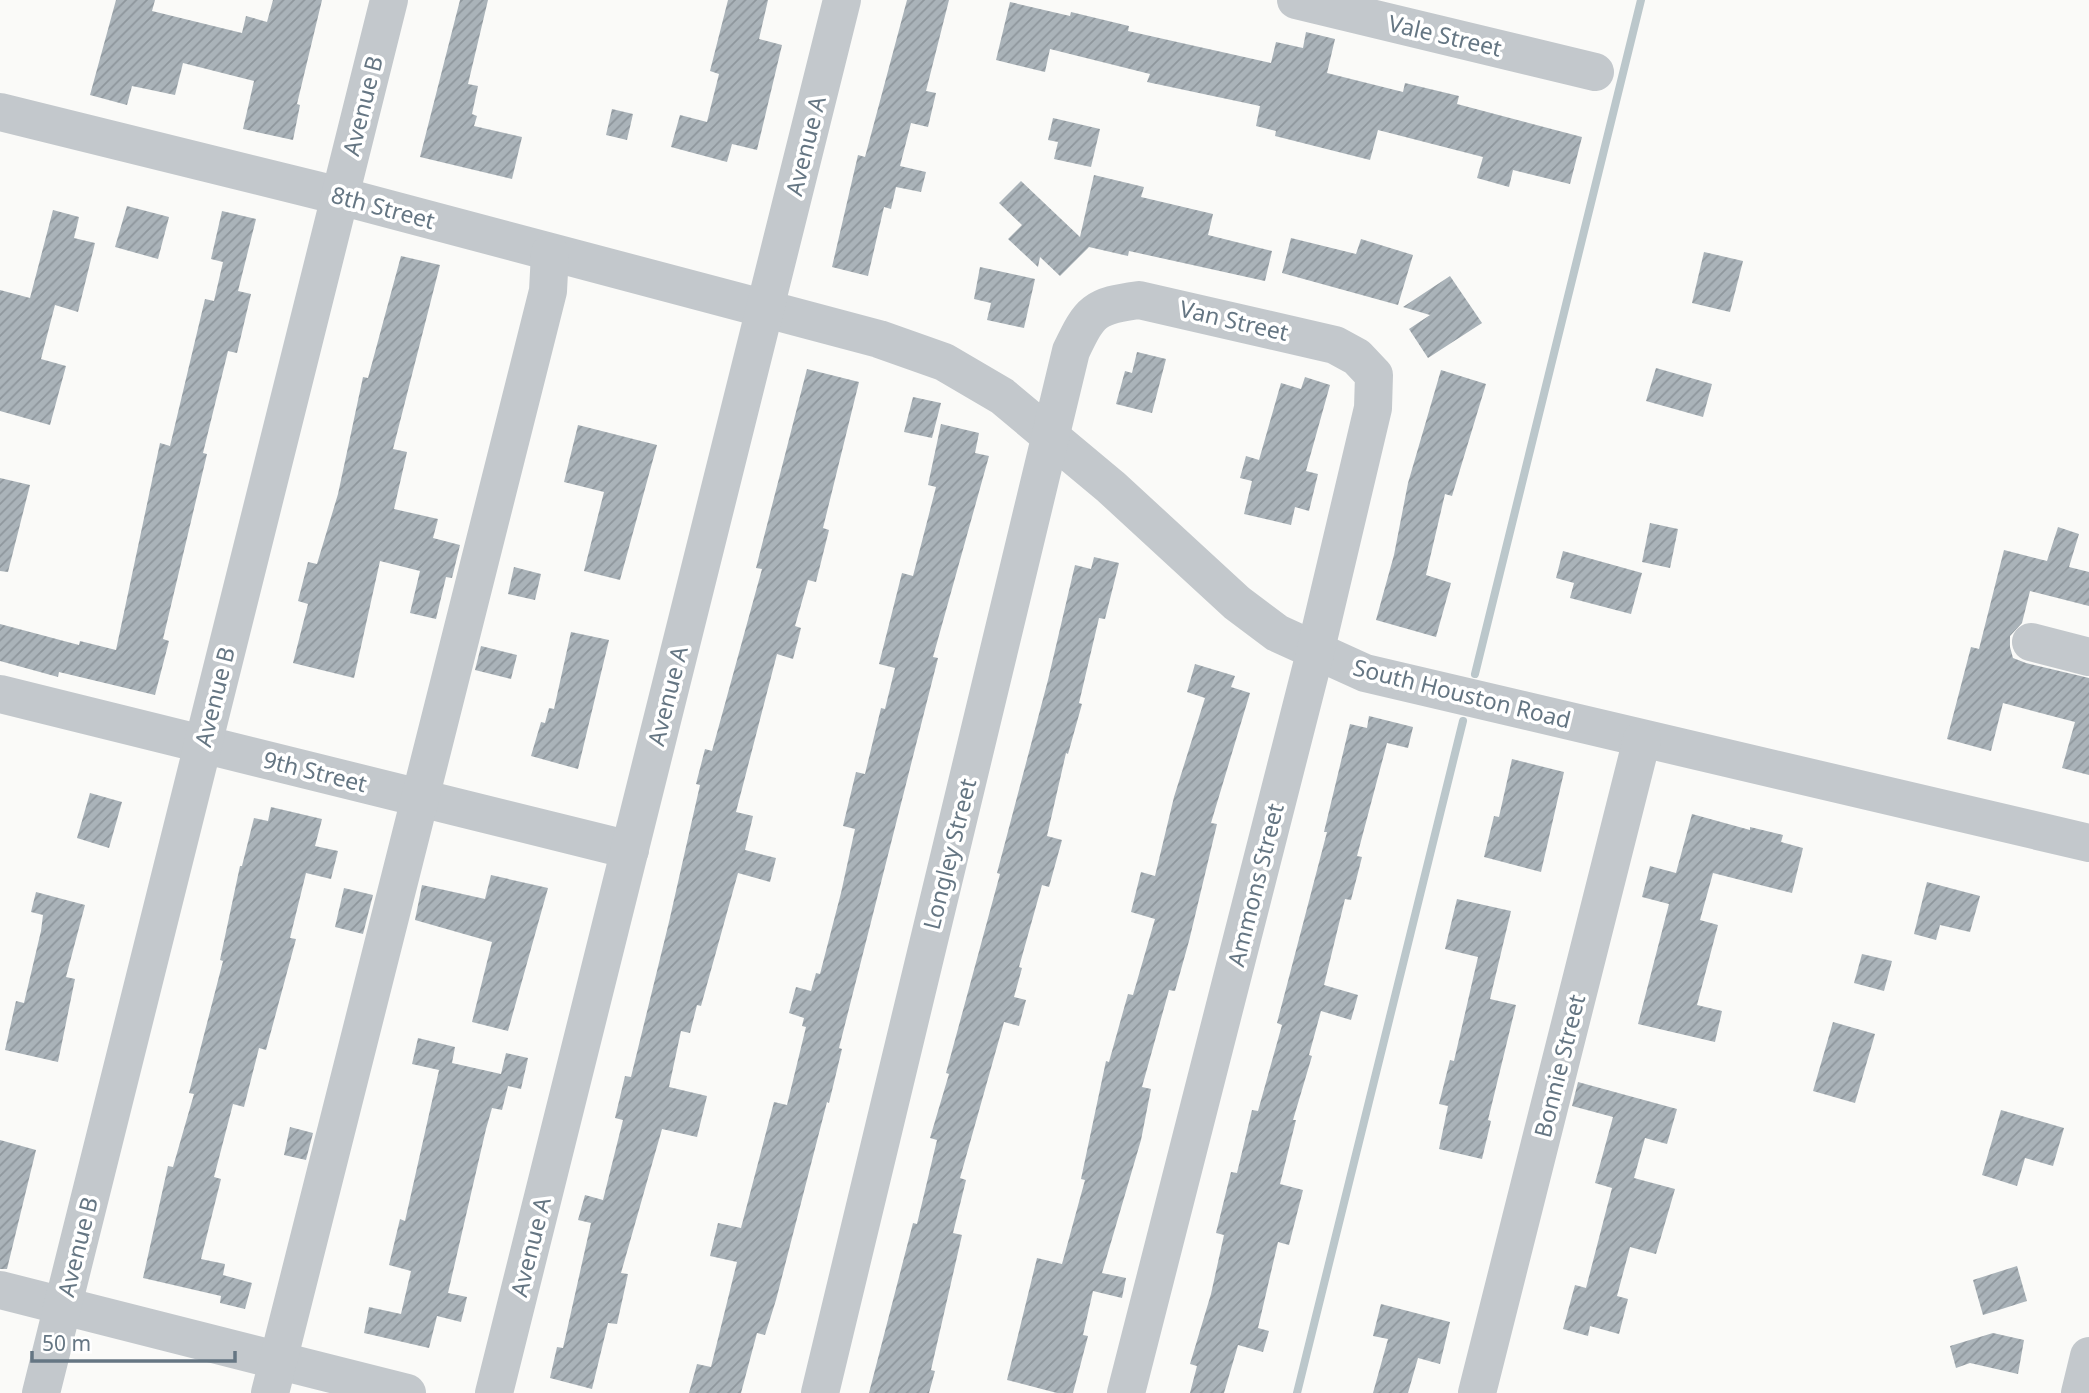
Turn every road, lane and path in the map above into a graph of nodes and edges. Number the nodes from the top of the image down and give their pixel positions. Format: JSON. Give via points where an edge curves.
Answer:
{"nodes":[{"id":1,"x":389,"y":0,"type":"edge"},
{"id":2,"x":842,"y":0,"type":"edge"},
{"id":3,"x":1296,"y":0,"type":"edge"},
{"id":4,"x":1595,"y":72,"type":"dead end"},
{"id":5,"x":0,"y":112,"type":"edge"},
{"id":6,"x":340,"y":196,"type":"junction"},
{"id":7,"x":550,"y":253,"type":"junction"},
{"id":8,"x":765,"y":310,"type":"junction"},
{"id":9,"x":1087,"y":317,"type":"joint"},
{"id":10,"x":1374,"y":375,"type":"joint"},
{"id":11,"x":1051,"y":437,"type":"junction"},
{"id":12,"x":2031,"y":642,"type":"dead end"},
{"id":13,"x":1315,"y":653,"type":"junction"},
{"id":14,"x":2089,"y":657,"type":"edge"},
{"id":15,"x":0,"y":694,"type":"edge"},
{"id":16,"x":1642,"y":739,"type":"junction"},
{"id":17,"x":203,"y":745,"type":"junction"},
{"id":18,"x":420,"y":798,"type":"junction"},
{"id":19,"x":2089,"y":843,"type":"edge"},
{"id":20,"x":630,"y":850,"type":"junction"},
{"id":21,"x":0,"y":1290,"type":"edge"},
{"id":22,"x":63,"y":1306,"type":"junction"},
{"id":23,"x":2089,"y":1356,"type":"edge"},
{"id":24,"x":274,"y":1377,"type":"edge"},
{"id":25,"x":41,"y":1393,"type":"edge"},
{"id":26,"x":407,"y":1393,"type":"edge"},
{"id":27,"x":494,"y":1393,"type":"edge"},
{"id":28,"x":820,"y":1393,"type":"edge"},
{"id":29,"x":1126,"y":1393,"type":"edge"},
{"id":30,"x":1478,"y":1393,"type":"edge"},
{"id":31,"x":2080,"y":1393,"type":"edge"}],
"edges":[{"from":1,"to":6,"type":"street","name":"Avenue B"},
{"from":2,"to":8,"type":"street","name":"Avenue A"},
{"from":3,"to":4,"type":"street","name":"Vale Street"},
{"from":5,"to":6,"type":"street","name":"8th Street"},
{"from":6,"to":7,"type":"street","name":"8th Street"},
{"from":6,"to":17,"type":"street","name":"Avenue B"},
{"from":7,"to":8,"type":"street","name":"8th Street"},
{"from":7,"to":18,"type":"street","via":[[548,291]]},
{"from":8,"to":11,"type":"street","name":"South Houston Road","via":[[879,339],[944,362],[1002,396]]},
{"from":8,"to":20,"type":"street","name":"Avenue A"},
{"from":9,"to":10,"type":"street","name":"Van Street","via":[[1110,304],[1139,299],[1335,345],[1357,357]]},
{"from":9,"to":11,"type":"street","name":"Longley Street","via":[[1071,351]]},
{"from":10,"to":13,"type":"street","name":"Ammons Street","via":[[1373,408]]},
{"from":11,"to":13,"type":"street","name":"South Houston Road","via":[[1237,603],[1276,633]]},
{"from":11,"to":28,"type":"street","name":"Longley Street"},
{"from":12,"to":14,"type":"street"},
{"from":13,"to":16,"type":"street","name":"South Houston Road","via":[[1365,673]]},
{"from":13,"to":29,"type":"street","name":"Ammons Street"},
{"from":15,"to":17,"type":"street","name":"9th Street"},
{"from":16,"to":19,"type":"street","name":"South Houston Road"},
{"from":16,"to":30,"type":"street","name":"Bonnie Street"},
{"from":17,"to":18,"type":"street","name":"9th Street"},
{"from":17,"to":22,"type":"street","name":"Avenue B"},
{"from":18,"to":20,"type":"street","name":"9th Street"},
{"from":18,"to":24,"type":"street"},
{"from":20,"to":27,"type":"street","name":"Avenue A"},
{"from":21,"to":22,"type":"street"},
{"from":22,"to":24,"type":"street"},
{"from":22,"to":25,"type":"street","name":"Avenue B"},
{"from":23,"to":31,"type":"street"},
{"from":24,"to":26,"type":"street"}]}
